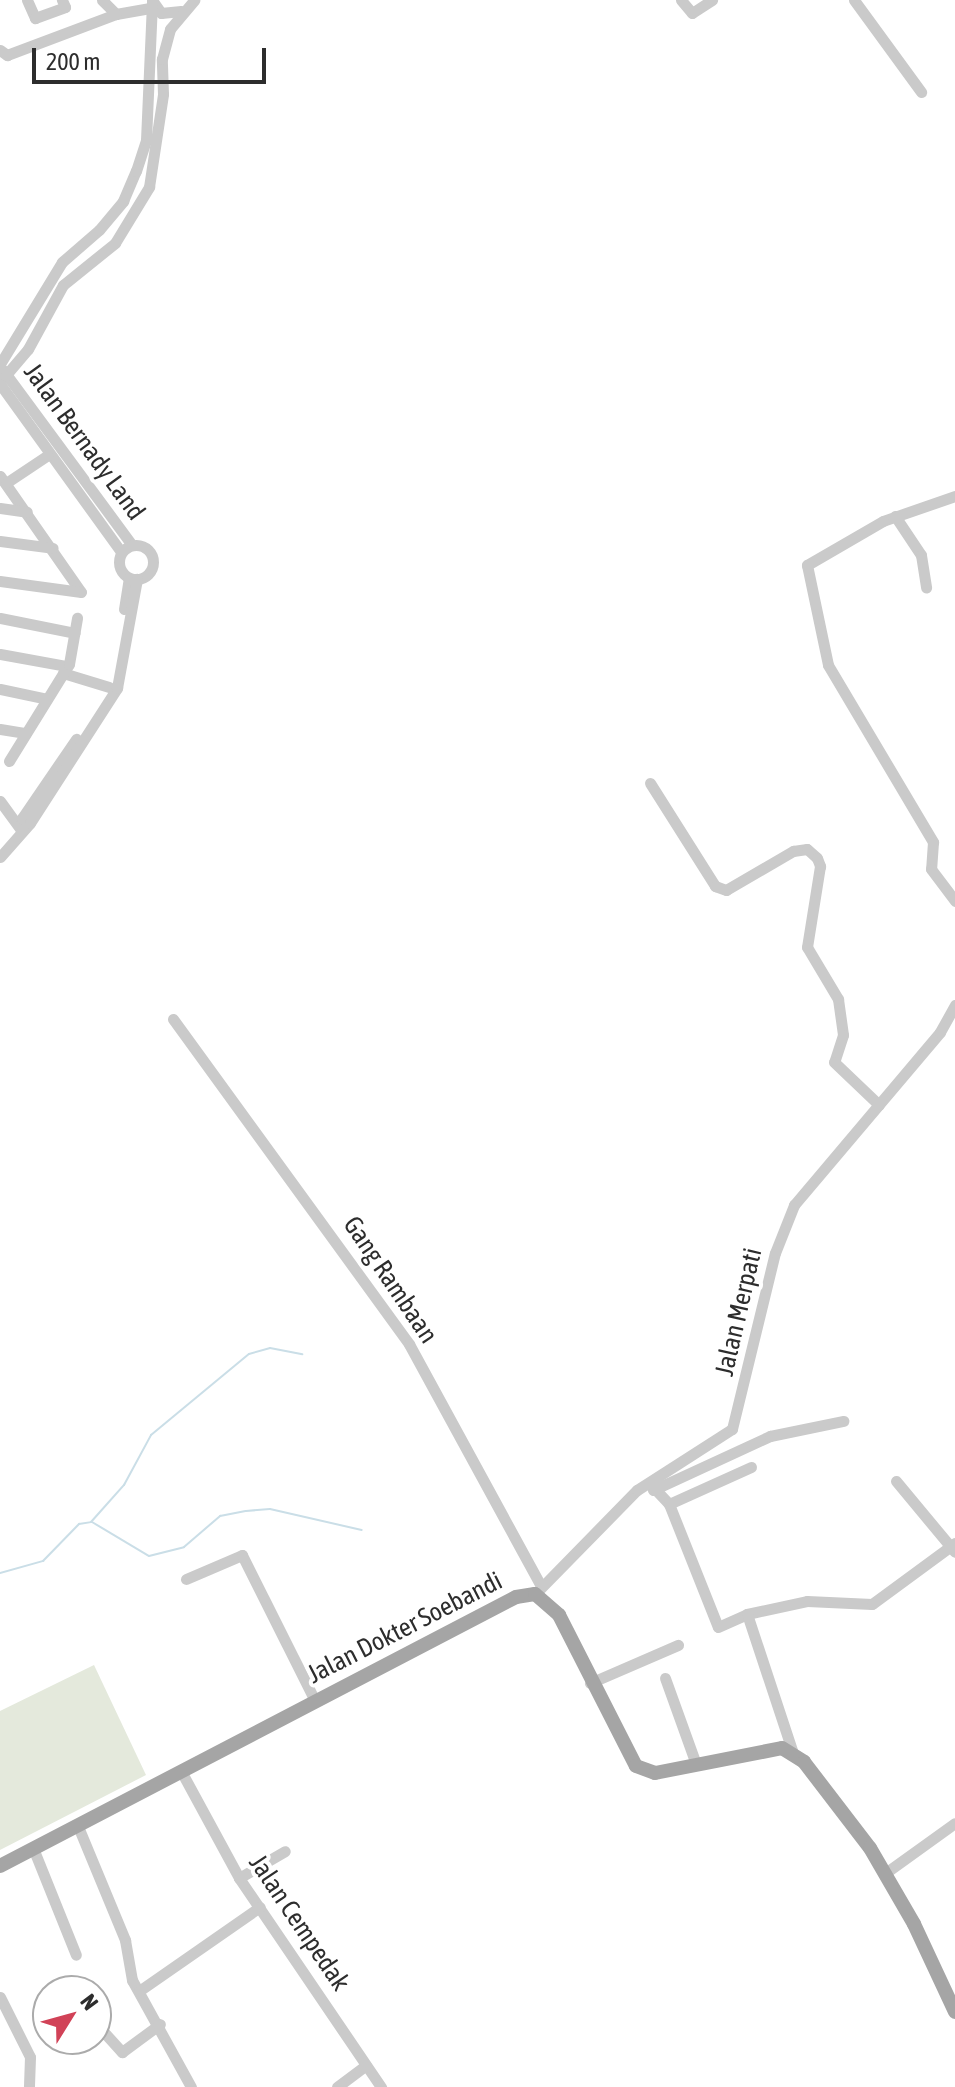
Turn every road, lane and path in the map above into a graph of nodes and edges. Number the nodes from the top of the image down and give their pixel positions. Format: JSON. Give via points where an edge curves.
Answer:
{"nodes":[{"id":1,"x":27,"y":0,"type":"edge"},
{"id":2,"x":62,"y":0,"type":"edge"},
{"id":3,"x":102,"y":0,"type":"edge"},
{"id":4,"x":194,"y":0,"type":"edge"},
{"id":5,"x":681,"y":0,"type":"edge"},
{"id":6,"x":712,"y":0,"type":"edge"},
{"id":7,"x":854,"y":0,"type":"edge"},
{"id":8,"x":152,"y":3,"type":"edge"},
{"id":9,"x":184,"y":6,"type":"edge"},
{"id":10,"x":116,"y":14,"type":"junction"},
{"id":11,"x":0,"y":50,"type":"edge"},
{"id":12,"x":921,"y":92,"type":"dead end"},
{"id":13,"x":90,"y":238,"type":"junction"},
{"id":14,"x":103,"y":253,"type":"junction"},
{"id":15,"x":1,"y":374,"type":"edge"},
{"id":16,"x":48,"y":455,"type":"junction"},
{"id":17,"x":3,"y":480,"type":"edge"},
{"id":18,"x":955,"y":496,"type":"edge"},
{"id":19,"x":0,"y":508,"type":"edge"},
{"id":20,"x":27,"y":512,"type":"junction"},
{"id":21,"x":895,"y":516,"type":"junction"},
{"id":22,"x":0,"y":541,"type":"edge"},
{"id":23,"x":53,"y":548,"type":"junction"},
{"id":24,"x":127,"y":549,"type":"junction"},
{"id":25,"x":133,"y":578,"type":"junction"},
{"id":26,"x":0,"y":581,"type":"edge"},
{"id":27,"x":926,"y":588,"type":"dead end"},
{"id":28,"x":0,"y":618,"type":"edge"},
{"id":29,"x":77,"y":618,"type":"dead end"},
{"id":30,"x":75,"y":633,"type":"junction"},
{"id":31,"x":0,"y":654,"type":"edge"},
{"id":32,"x":65,"y":670,"type":"junction"},
{"id":33,"x":109,"y":687,"type":"junction"},
{"id":34,"x":0,"y":689,"type":"edge"},
{"id":35,"x":47,"y":699,"type":"junction"},
{"id":36,"x":0,"y":732,"type":"edge"},
{"id":37,"x":26,"y":733,"type":"junction"},
{"id":38,"x":650,"y":783,"type":"dead end"},
{"id":39,"x":0,"y":801,"type":"edge"},
{"id":40,"x":21,"y":830,"type":"junction"},
{"id":41,"x":0,"y":857,"type":"edge"},
{"id":42,"x":955,"y":901,"type":"edge"},
{"id":43,"x":955,"y":1005,"type":"edge"},
{"id":44,"x":173,"y":1019,"type":"dead end"},
{"id":45,"x":952,"y":1026,"type":"edge"},
{"id":46,"x":879,"y":1105,"type":"junction"},
{"id":47,"x":843,"y":1421,"type":"dead end"},
{"id":48,"x":751,"y":1467,"type":"dead end"},
{"id":49,"x":896,"y":1481,"type":"dead end"},
{"id":50,"x":655,"y":1489,"type":"junction"},
{"id":51,"x":629,"y":1499,"type":"junction"},
{"id":52,"x":669,"y":1504,"type":"junction"},
{"id":53,"x":953,"y":1547,"type":"edge"},
{"id":54,"x":186,"y":1579,"type":"dead end"},
{"id":55,"x":538,"y":1589,"type":"junction"},
{"id":56,"x":747,"y":1614,"type":"junction"},
{"id":57,"x":678,"y":1645,"type":"dead end"},
{"id":58,"x":665,"y":1678,"type":"dead end"},
{"id":59,"x":590,"y":1683,"type":"junction"},
{"id":60,"x":315,"y":1701,"type":"junction"},
{"id":61,"x":793,"y":1753,"type":"junction"},
{"id":62,"x":696,"y":1764,"type":"junction"},
{"id":63,"x":181,"y":1771,"type":"junction"},
{"id":64,"x":955,"y":1823,"type":"edge"},
{"id":65,"x":77,"y":1824,"type":"junction"},
{"id":66,"x":33,"y":1848,"type":"junction"},
{"id":67,"x":285,"y":1851,"type":"dead end"},
{"id":68,"x":0,"y":1866,"type":"edge"},
{"id":69,"x":884,"y":1874,"type":"junction"},
{"id":70,"x":239,"y":1878,"type":"junction"},
{"id":71,"x":260,"y":1907,"type":"junction"},
{"id":72,"x":76,"y":1955,"type":"dead end"},
{"id":73,"x":139,"y":1991,"type":"junction"},
{"id":74,"x":0,"y":1997,"type":"edge"},
{"id":75,"x":955,"y":2012,"type":"edge"},
{"id":76,"x":160,"y":2024,"type":"junction"},
{"id":77,"x":112,"y":2041,"type":"edge"},
{"id":78,"x":366,"y":2065,"type":"junction"},
{"id":79,"x":29,"y":2087,"type":"edge"},
{"id":80,"x":191,"y":2087,"type":"edge"},
{"id":81,"x":337,"y":2087,"type":"edge"},
{"id":82,"x":381,"y":2087,"type":"edge"}],
"edges":[{"from":1,"to":2,"type":"street","via":[[35,18],[65,7]]},
{"from":3,"to":10,"type":"street"},
{"from":4,"to":9,"type":"street"},
{"from":5,"to":6,"type":"street","via":[[692,13]]},
{"from":7,"to":12,"type":"street"},
{"from":8,"to":9,"type":"street","via":[[161,13]]},
{"from":8,"to":10,"type":"street"},
{"from":8,"to":13,"type":"street","via":[[146,140],[123,201]]},
{"from":9,"to":14,"type":"street","via":[[162,59],[163,94],[149,187],[115,243]]},
{"from":10,"to":11,"type":"street","via":[[7,55]]},
{"from":13,"to":14,"type":"street"},
{"from":13,"to":15,"type":"street","via":[[62,262]]},
{"from":14,"to":15,"type":"street","via":[[63,285],[28,349]]},
{"from":15,"to":16,"type":"street","name":"Jalan Bernady Land"},
{"from":15,"to":24,"type":"street","name":"Jalan Bernady Land"},
{"from":16,"to":17,"type":"street"},
{"from":16,"to":24,"type":"street","name":"Jalan Bernady Land"},
{"from":17,"to":20,"type":"street"},
{"from":18,"to":21,"type":"street"},
{"from":19,"to":20,"type":"street"},
{"from":20,"to":23,"type":"street"},
{"from":21,"to":27,"type":"street","via":[[921,555]]},
{"from":21,"to":42,"type":"street","via":[[807,565],[830,672],[933,842],[931,869]]},
{"from":22,"to":23,"type":"street"},
{"from":23,"to":26,"type":"street","via":[[79,595]]},
{"from":24,"to":25,"type":"street","name":"Jalan Bernady Land","via":[[119,566]]},
{"from":24,"to":25,"type":"street","name":"Jalan Bernady Land","via":[[145,547],[153,558],[151,571]]},
{"from":25,"to":33,"type":"street","name":"Jalan Bernady Land"},
{"from":25,"to":40,"type":"street","name":"Jalan Bernady Land","via":[[117,688]]},
{"from":28,"to":30,"type":"street"},
{"from":29,"to":30,"type":"street"},
{"from":30,"to":32,"type":"street"},
{"from":31,"to":32,"type":"street"},
{"from":32,"to":33,"type":"street"},
{"from":32,"to":35,"type":"street"},
{"from":33,"to":40,"type":"street","name":"Jalan Bernady Land","via":[[22,818]]},
{"from":34,"to":35,"type":"street"},
{"from":35,"to":37,"type":"street"},
{"from":36,"to":37,"type":"street"},
{"from":36,"to":37,"type":"street","via":[[12,757]]},
{"from":38,"to":46,"type":"street","via":[[715,886],[726,890],[793,851],[807,849],[817,858],[807,947],[838,999],[843,1035],[834,1062]]},
{"from":39,"to":40,"type":"street"},
{"from":40,"to":41,"type":"street","name":"Jalan Bernady Land"},
{"from":43,"to":45,"type":"street","name":"Jalan Merpati"},
{"from":44,"to":55,"type":"street","name":"Gang Rambaan","via":[[409,1344]]},
{"from":45,"to":46,"type":"street","name":"Jalan Merpati"},
{"from":46,"to":51,"type":"street","name":"Jalan Merpati","via":[[812,1178],[787,1219],[732,1429],[654,1477]]},
{"from":47,"to":50,"type":"street","via":[[770,1436]]},
{"from":48,"to":52,"type":"street"},
{"from":49,"to":53,"type":"street"},
{"from":50,"to":51,"type":"street"},
{"from":50,"to":52,"type":"street"},
{"from":51,"to":55,"type":"street","name":"Jalan Merpati"},
{"from":52,"to":56,"type":"street","via":[[718,1627]]},
{"from":53,"to":56,"type":"street","via":[[872,1604],[807,1601]]},
{"from":54,"to":60,"type":"street","via":[[242,1555]]},
{"from":55,"to":59,"type":"main road","name":"Jalan Dokter Soebandi","via":[[559,1615]]},
{"from":55,"to":60,"type":"main road","name":"Jalan Dokter Soebandi"},
{"from":56,"to":61,"type":"street"},
{"from":57,"to":59,"type":"street"},
{"from":58,"to":62,"type":"street"},
{"from":59,"to":62,"type":"main road","name":"Jalan Dokter Soebandi","via":[[636,1766],[655,1773]]},
{"from":60,"to":63,"type":"main road","name":"Jalan Dokter Soebandi"},
{"from":61,"to":62,"type":"main road","name":"Jalan Dokter Soebandi","via":[[765,1748]]},
{"from":61,"to":69,"type":"main road","via":[[823,1786]]},
{"from":63,"to":65,"type":"main road","name":"Jalan Dokter Soebandi"},
{"from":63,"to":70,"type":"street","name":"Jalan Cempedak"},
{"from":64,"to":69,"type":"street"},
{"from":65,"to":66,"type":"main road","name":"Jalan Dokter Soebandi"},
{"from":65,"to":73,"type":"street","via":[[125,1940],[127,1965]]},
{"from":66,"to":68,"type":"main road","name":"Jalan Dokter Soebandi"},
{"from":66,"to":72,"type":"street"},
{"from":67,"to":70,"type":"street"},
{"from":69,"to":75,"type":"main road"},
{"from":70,"to":71,"type":"street","name":"Jalan Cempedak"},
{"from":71,"to":73,"type":"street"},
{"from":71,"to":78,"type":"street","name":"Jalan Cempedak"},
{"from":73,"to":76,"type":"street"},
{"from":74,"to":79,"type":"street","via":[[30,2057]]},
{"from":76,"to":77,"type":"street","via":[[122,2052]]},
{"from":76,"to":80,"type":"street"},
{"from":78,"to":81,"type":"street"},
{"from":78,"to":82,"type":"street","name":"Jalan Cempedak"}]}
